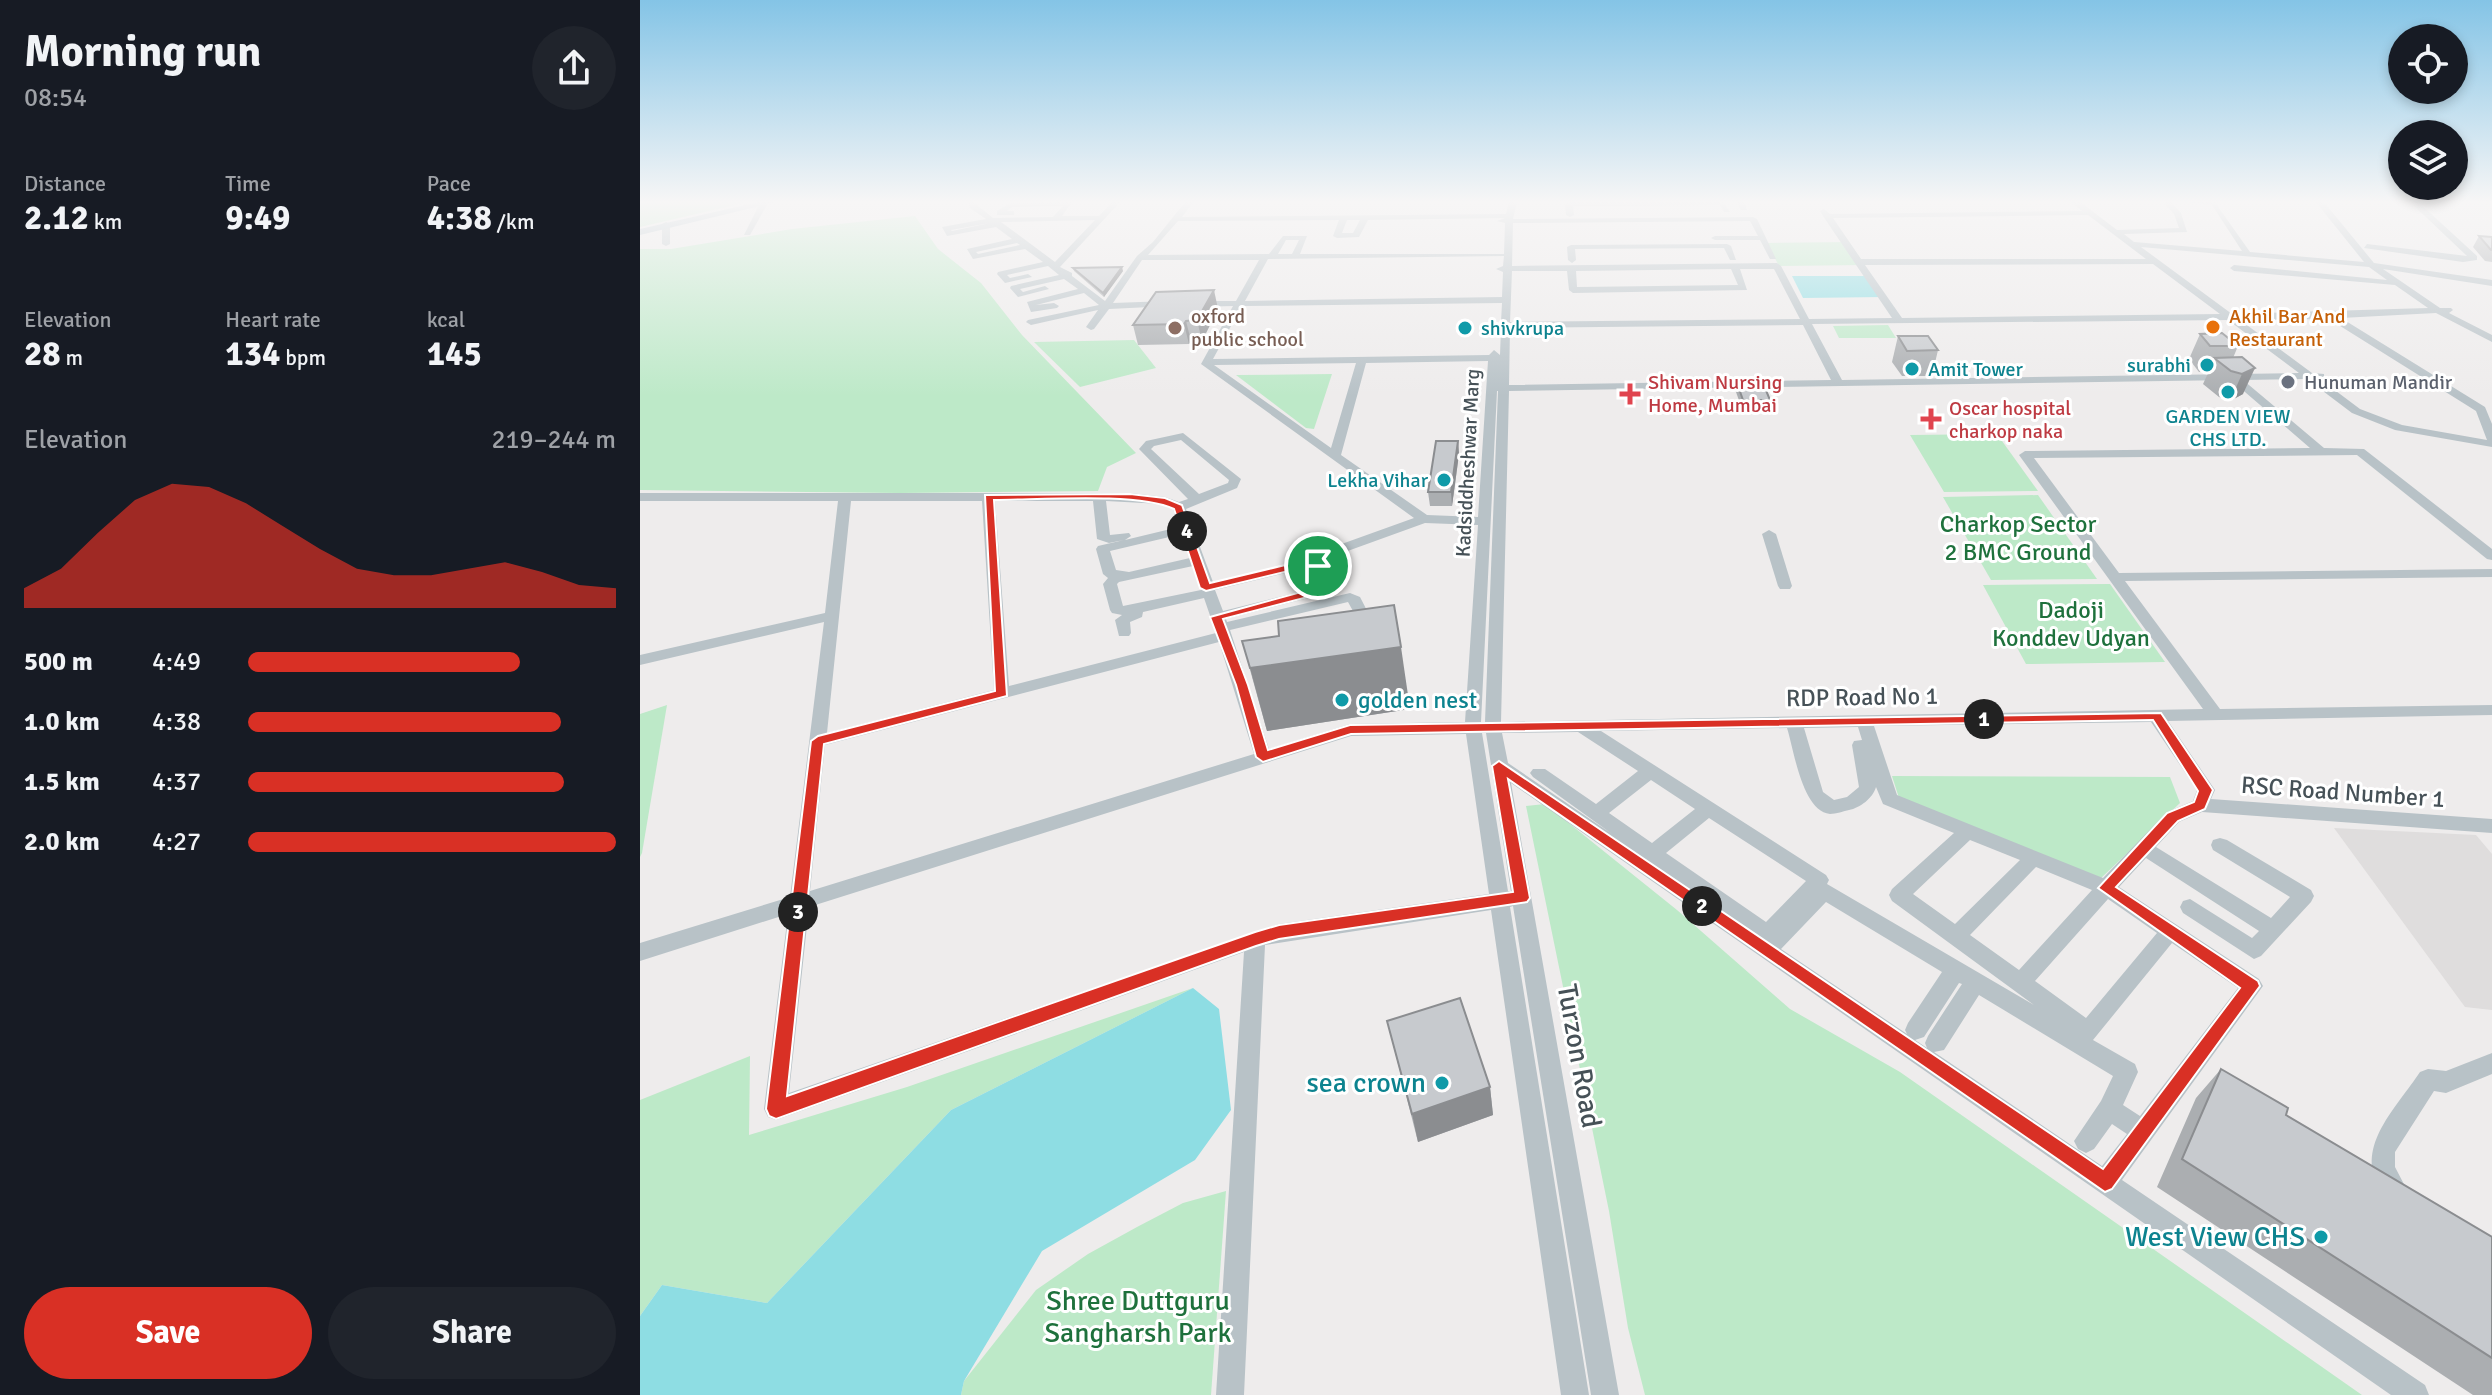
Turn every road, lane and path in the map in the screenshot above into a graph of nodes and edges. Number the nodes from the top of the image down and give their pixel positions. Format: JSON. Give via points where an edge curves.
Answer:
{"nodes":[{"id":1,"x":1056,"y":266,"type":"edge"},
{"id":2,"x":1134,"y":266,"type":"edge"},
{"id":3,"x":1263,"y":266,"type":"edge"},
{"id":4,"x":1543,"y":266,"type":"edge"},
{"id":5,"x":1572,"y":266,"type":"edge"},
{"id":6,"x":1587,"y":266,"type":"edge"},
{"id":7,"x":1634,"y":266,"type":"edge"},
{"id":8,"x":1654,"y":266,"type":"edge"},
{"id":9,"x":1682,"y":266,"type":"edge"},
{"id":10,"x":1708,"y":266,"type":"edge"},
{"id":11,"x":1736,"y":266,"type":"edge"},
{"id":12,"x":1777,"y":266,"type":"edge"},
{"id":13,"x":1861,"y":266,"type":"edge"},
{"id":14,"x":2166,"y":266,"type":"edge"},
{"id":15,"x":2372,"y":266,"type":"edge"},
{"id":16,"x":2379,"y":266,"type":"edge"},
{"id":17,"x":1628,"y":267,"type":"junction"},
{"id":18,"x":2385,"y":267,"type":"junction"},
{"id":19,"x":1059,"y":268,"type":"junction"},
{"id":20,"x":1600,"y":268,"type":"junction"},
{"id":21,"x":2234,"y":268,"type":"dead end"},
{"id":22,"x":1503,"y":269,"type":"joint"},
{"id":23,"x":1077,"y":282,"type":"junction"},
{"id":24,"x":2395,"y":283,"type":"junction"},
{"id":25,"x":2492,"y":283,"type":"edge"},
{"id":26,"x":1631,"y":289,"type":"junction"},
{"id":27,"x":1660,"y":289,"type":"junction"},
{"id":28,"x":1688,"y":289,"type":"junction"},
{"id":29,"x":1716,"y":289,"type":"junction"},
{"id":30,"x":1602,"y":290,"type":"junction"},
{"id":31,"x":1090,"y":294,"type":"junction"},
{"id":32,"x":1064,"y":300,"type":"dead end"},
{"id":33,"x":1502,"y":300,"type":"junction"},
{"id":34,"x":1240,"y":303,"type":"junction"},
{"id":35,"x":1106,"y":306,"type":"junction"},
{"id":36,"x":2442,"y":310,"type":"junction"},
{"id":37,"x":2331,"y":316,"type":"junction"},
{"id":38,"x":2231,"y":317,"type":"junction"},
{"id":39,"x":1899,"y":321,"type":"junction"},
{"id":40,"x":1031,"y":322,"type":"dead end"},
{"id":41,"x":1806,"y":322,"type":"junction"},
{"id":42,"x":1501,"y":325,"type":"junction"},
{"id":43,"x":1091,"y":327,"type":"dead end"},
{"id":44,"x":2492,"y":336,"type":"edge"},
{"id":45,"x":1499,"y":358,"type":"junction"},
{"id":46,"x":1362,"y":360,"type":"junction"},
{"id":47,"x":1206,"y":364,"type":"dead end"},
{"id":48,"x":2316,"y":376,"type":"junction"},
{"id":49,"x":2234,"y":378,"type":"junction"},
{"id":50,"x":1838,"y":383,"type":"junction"},
{"id":51,"x":1498,"y":388,"type":"junction"},
{"id":52,"x":2490,"y":442,"type":"edge"},
{"id":53,"x":2321,"y":451,"type":"junction"},
{"id":54,"x":1335,"y":456,"type":"junction"},
{"id":55,"x":640,"y":497,"type":"edge"},
{"id":56,"x":845,"y":497,"type":"junction"},
{"id":57,"x":988,"y":497,"type":"junction"},
{"id":58,"x":1099,"y":497,"type":"junction"},
{"id":59,"x":1197,"y":500,"type":"junction"},
{"id":60,"x":1183,"y":519,"type":"junction"},
{"id":61,"x":1424,"y":519,"type":"junction"},
{"id":62,"x":1485,"y":521,"type":"junction"},
{"id":63,"x":1769,"y":534,"type":"dead end"},
{"id":64,"x":2492,"y":556,"type":"edge"},
{"id":65,"x":1316,"y":558,"type":"dead end"},
{"id":66,"x":1196,"y":559,"type":"junction"},
{"id":67,"x":2492,"y":573,"type":"edge"},
{"id":68,"x":2115,"y":577,"type":"junction"},
{"id":69,"x":1785,"y":586,"type":"dead end"},
{"id":70,"x":1208,"y":592,"type":"junction"},
{"id":71,"x":832,"y":616,"type":"junction"},
{"id":72,"x":1219,"y":627,"type":"junction"},
{"id":73,"x":1124,"y":633,"type":"dead end"},
{"id":74,"x":1367,"y":641,"type":"edge"},
{"id":75,"x":640,"y":660,"type":"edge"},
{"id":76,"x":1255,"y":671,"type":"edge"},
{"id":77,"x":1238,"y":675,"type":"junction"},
{"id":78,"x":1002,"y":693,"type":"junction"},
{"id":79,"x":2492,"y":710,"type":"edge"},
{"id":80,"x":2216,"y":715,"type":"junction"},
{"id":81,"x":2156,"y":716,"type":"junction"},
{"id":82,"x":1864,"y":721,"type":"junction"},
{"id":83,"x":1794,"y":722,"type":"junction"},
{"id":84,"x":1581,"y":726,"type":"junction"},
{"id":85,"x":1483,"y":727,"type":"junction"},
{"id":86,"x":818,"y":741,"type":"junction"},
{"id":87,"x":1860,"y":745,"type":"dead end"},
{"id":88,"x":1263,"y":757,"type":"junction"},
{"id":89,"x":1499,"y":766,"type":"junction"},
{"id":90,"x":1651,"y":771,"type":"junction"},
{"id":91,"x":1539,"y":773,"type":"dead end"},
{"id":92,"x":2200,"y":805,"type":"junction"},
{"id":93,"x":1709,"y":808,"type":"junction"},
{"id":94,"x":1596,"y":813,"type":"junction"},
{"id":95,"x":2492,"y":826,"type":"edge"},
{"id":96,"x":1968,"y":831,"type":"junction"},
{"id":97,"x":2220,"y":845,"type":"dead end"},
{"id":98,"x":2144,"y":848,"type":"junction"},
{"id":99,"x":1652,"y":853,"type":"junction"},
{"id":100,"x":2034,"y":858,"type":"junction"},
{"id":101,"x":2106,"y":888,"type":"junction"},
{"id":102,"x":1510,"y":899,"type":"junction"},
{"id":103,"x":799,"y":902,"type":"junction"},
{"id":104,"x":2190,"y":907,"type":"dead end"},
{"id":105,"x":2273,"y":929,"type":"junction"},
{"id":106,"x":2170,"y":931,"type":"junction"},
{"id":107,"x":1956,"y":936,"type":"junction"},
{"id":108,"x":1255,"y":939,"type":"junction"},
{"id":109,"x":1767,"y":950,"type":"junction"},
{"id":110,"x":640,"y":952,"type":"edge"},
{"id":111,"x":1955,"y":971,"type":"junction"},
{"id":112,"x":1975,"y":983,"type":"junction"},
{"id":113,"x":2020,"y":983,"type":"junction"},
{"id":114,"x":1916,"y":1030,"type":"dead end"},
{"id":115,"x":1936,"y":1043,"type":"dead end"},
{"id":116,"x":2492,"y":1063,"type":"edge"},
{"id":117,"x":2109,"y":1109,"type":"junction"},
{"id":118,"x":2143,"y":1131,"type":"junction"},
{"id":119,"x":2086,"y":1141,"type":"dead end"},
{"id":120,"x":2105,"y":1182,"type":"junction"},
{"id":121,"x":2420,"y":1209,"type":"edge"},
{"id":122,"x":1230,"y":1395,"type":"edge"},
{"id":123,"x":1575,"y":1395,"type":"edge"},
{"id":124,"x":1605,"y":1395,"type":"edge"},
{"id":125,"x":2415,"y":1395,"type":"edge"}],
"edges":[{"from":1,"to":19,"type":"street"},
{"from":2,"to":35,"type":"street"},
{"from":3,"to":34,"type":"street"},
{"from":4,"to":22,"type":"street"},
{"from":5,"to":30,"type":"street","via":[[1573,290]]},
{"from":6,"to":20,"type":"street"},
{"from":7,"to":17,"type":"street"},
{"from":8,"to":27,"type":"street"},
{"from":9,"to":28,"type":"street"},
{"from":10,"to":29,"type":"street"},
{"from":11,"to":29,"type":"street","via":[[1744,288]]},
{"from":12,"to":41,"type":"street"},
{"from":13,"to":39,"type":"street"},
{"from":14,"to":38,"type":"street"},
{"from":15,"to":24,"type":"street"},
{"from":16,"to":18,"type":"street"},
{"from":17,"to":20,"type":"street"},
{"from":17,"to":26,"type":"street"},
{"from":18,"to":25,"type":"street"},
{"from":18,"to":36,"type":"street"},
{"from":19,"to":19,"type":"street","via":[[1008,281],[1001,274]]},
{"from":19,"to":23,"type":"street"},
{"from":19,"to":23,"type":"street","via":[[1014,288],[1021,295]]},
{"from":20,"to":30,"type":"street"},
{"from":21,"to":24,"type":"street"},
{"from":22,"to":33,"type":"street","name":"Kadsiddheshwar Marg"},
{"from":23,"to":31,"type":"street"},
{"from":24,"to":36,"type":"street"},
{"from":26,"to":27,"type":"street"},
{"from":26,"to":30,"type":"street"},
{"from":27,"to":28,"type":"street"},
{"from":28,"to":29,"type":"street"},
{"from":31,"to":32,"type":"street"},
{"from":31,"to":35,"type":"street"},
{"from":33,"to":34,"type":"street"},
{"from":33,"to":42,"type":"street","name":"Kadsiddheshwar Marg"},
{"from":34,"to":35,"type":"street"},
{"from":34,"to":46,"type":"street","via":[[1206,362]]},
{"from":35,"to":40,"type":"street"},
{"from":35,"to":43,"type":"street"},
{"from":36,"to":37,"type":"street"},
{"from":36,"to":44,"type":"street"},
{"from":37,"to":38,"type":"street"},
{"from":37,"to":52,"type":"street","via":[[2481,409]]},
{"from":38,"to":39,"type":"street"},
{"from":38,"to":48,"type":"street"},
{"from":39,"to":41,"type":"street"},
{"from":41,"to":42,"type":"street"},
{"from":41,"to":50,"type":"street"},
{"from":42,"to":45,"type":"street","name":"Kadsiddheshwar Marg"},
{"from":45,"to":46,"type":"street"},
{"from":45,"to":51,"type":"street","name":"Kadsiddheshwar Marg"},
{"from":46,"to":54,"type":"street"},
{"from":47,"to":54,"type":"street"},
{"from":48,"to":49,"type":"street"},
{"from":48,"to":52,"type":"street","via":[[2385,416]]},
{"from":49,"to":50,"type":"street"},
{"from":49,"to":53,"type":"street"},
{"from":50,"to":51,"type":"street"},
{"from":51,"to":62,"type":"street","name":"Kadsiddheshwar Marg"},
{"from":51,"to":85,"type":"street","name":"Kadsiddheshwar Marg"},
{"from":53,"to":64,"type":"street","via":[[2360,451]]},
{"from":53,"to":68,"type":"street","via":[[2025,455]]},
{"from":54,"to":61,"type":"street"},
{"from":55,"to":56,"type":"street"},
{"from":56,"to":57,"type":"street"},
{"from":56,"to":71,"type":"street"},
{"from":57,"to":58,"type":"street"},
{"from":57,"to":78,"type":"street"},
{"from":58,"to":60,"type":"street","via":[[1165,501]]},
{"from":58,"to":60,"type":"street","via":[[1105,538]]},
{"from":59,"to":59,"type":"street","via":[[1233,485],[1235,479],[1183,436],[1146,446]]},
{"from":59,"to":60,"type":"street"},
{"from":60,"to":66,"type":"street"},
{"from":60,"to":66,"type":"street","via":[[1105,548],[1110,574]]},
{"from":61,"to":62,"type":"street"},
{"from":61,"to":65,"type":"street"},
{"from":62,"to":85,"type":"street","name":"Kadsiddheshwar Marg"},
{"from":63,"to":69,"type":"street"},
{"from":66,"to":70,"type":"street"},
{"from":66,"to":70,"type":"street","via":[[1114,579],[1110,584],[1117,610]]},
{"from":67,"to":68,"type":"street"},
{"from":68,"to":80,"type":"street"},
{"from":70,"to":72,"type":"street"},
{"from":70,"to":72,"type":"street","via":[[1310,563],[1330,584]]},
{"from":70,"to":73,"type":"street","via":[[1126,616]]},
{"from":71,"to":75,"type":"street"},
{"from":71,"to":86,"type":"street"},
{"from":72,"to":74,"type":"street","via":[[1350,597],[1372,634]]},
{"from":72,"to":77,"type":"street"},
{"from":72,"to":78,"type":"street"},
{"from":76,"to":77,"type":"street"},
{"from":77,"to":88,"type":"street"},
{"from":78,"to":86,"type":"street"},
{"from":79,"to":80,"type":"street","name":"RDP Road No 1"},
{"from":80,"to":81,"type":"street","name":"RDP Road No 1"},
{"from":81,"to":82,"type":"street","name":"RDP Road No 1"},
{"from":81,"to":92,"type":"street","name":"RSC Road Number 1","via":[[2206,790]]},
{"from":82,"to":83,"type":"street","name":"RDP Road No 1"},
{"from":82,"to":96,"type":"street","via":[[1889,799]]},
{"from":83,"to":84,"type":"street","name":"RDP Road No 1"},
{"from":83,"to":87,"type":"street","via":[[1815,795],[1831,807],[1852,803],[1868,789]]},
{"from":84,"to":85,"type":"street","name":"RDP Road No 1"},
{"from":84,"to":90,"type":"street"},
{"from":85,"to":88,"type":"street","name":"RDP Road No 1","via":[[1350,730]]},
{"from":85,"to":89,"type":"street","name":"Turzon Road"},
{"from":85,"to":102,"type":"street","name":"Turzon Road"},
{"from":86,"to":103,"type":"street"},
{"from":88,"to":103,"type":"street","name":"RDP Road No 1"},
{"from":89,"to":102,"type":"street","name":"Turzon Road"},
{"from":89,"to":109,"type":"street"},
{"from":90,"to":93,"type":"street"},
{"from":90,"to":94,"type":"street"},
{"from":91,"to":94,"type":"street"},
{"from":92,"to":95,"type":"street","name":"RSC Road Number 1"},
{"from":92,"to":98,"type":"street","via":[[2173,817]]},
{"from":93,"to":99,"type":"street"},
{"from":93,"to":99,"type":"street","via":[[1819,880],[1767,934]]},
{"from":94,"to":99,"type":"street"},
{"from":96,"to":100,"type":"street"},
{"from":96,"to":107,"type":"street","via":[[1899,895]]},
{"from":97,"to":105,"type":"street","via":[[2304,896]]},
{"from":98,"to":101,"type":"street"},
{"from":98,"to":105,"type":"street"},
{"from":100,"to":101,"type":"street"},
{"from":100,"to":107,"type":"street"},
{"from":101,"to":106,"type":"street"},
{"from":101,"to":113,"type":"street"},
{"from":102,"to":108,"type":"street"},
{"from":102,"to":123,"type":"street","name":"Turzon Road"},
{"from":102,"to":124,"type":"street","name":"Turzon Road"},
{"from":103,"to":108,"type":"street","via":[[776,1109]]},
{"from":103,"to":110,"type":"street","name":"RDP Road No 1"},
{"from":104,"to":105,"type":"street","via":[[2254,950]]},
{"from":106,"to":113,"type":"street","via":[[2088,1032]]},
{"from":106,"to":118,"type":"street","via":[[2252,986]]},
{"from":107,"to":113,"type":"street"},
{"from":108,"to":122,"type":"street"},
{"from":109,"to":111,"type":"street","via":[[1824,891]]},
{"from":109,"to":120,"type":"street"},
{"from":111,"to":112,"type":"street"},
{"from":111,"to":114,"type":"street"},
{"from":112,"to":115,"type":"street"},
{"from":112,"to":117,"type":"street","via":[[2127,1072]]},
{"from":116,"to":121,"type":"street","via":[[2446,1082],[2428,1080],[2383,1149],[2383,1170],[2397,1193]]},
{"from":117,"to":118,"type":"street"},
{"from":117,"to":119,"type":"street"},
{"from":118,"to":120,"type":"street"},
{"from":120,"to":125,"type":"street"}]}
